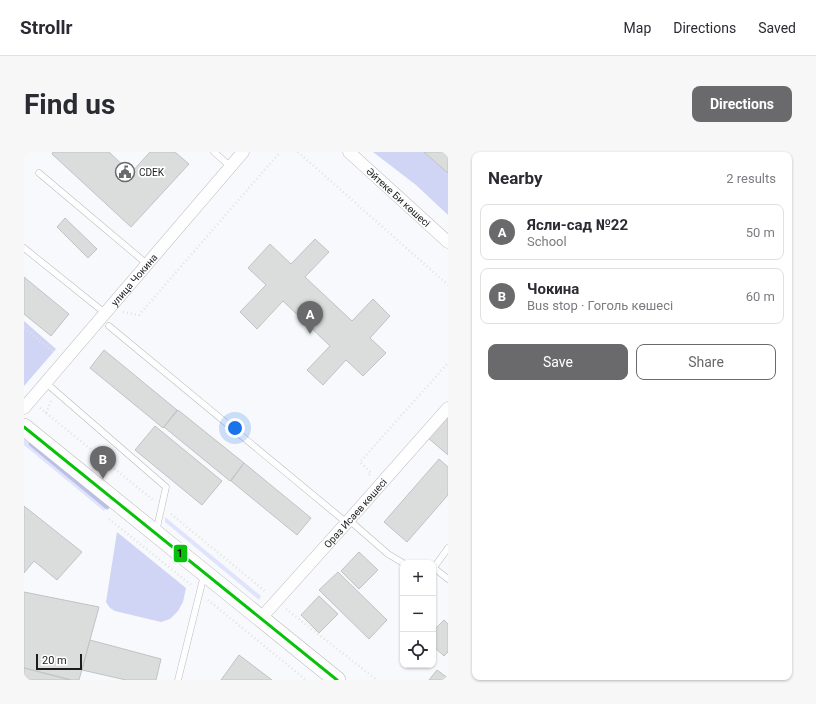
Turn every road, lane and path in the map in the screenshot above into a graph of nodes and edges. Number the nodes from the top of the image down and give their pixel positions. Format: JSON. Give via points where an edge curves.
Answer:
{"nodes":[{"id":1,"x":214,"y":152,"type":"edge"},
{"id":2,"x":243,"y":152,"type":"edge"},
{"id":3,"x":280,"y":152,"type":"edge"},
{"id":4,"x":298,"y":152,"type":"edge"},
{"id":5,"x":349,"y":152,"type":"edge"},
{"id":6,"x":231,"y":167,"type":"junction"},
{"id":7,"x":40,"y":173,"type":"dead end"},
{"id":8,"x":448,"y":242,"type":"edge"},
{"id":9,"x":24,"y":248,"type":"edge"},
{"id":10,"x":147,"y":264,"type":"junction"},
{"id":11,"x":448,"y":285,"type":"edge"},
{"id":12,"x":105,"y":313,"type":"junction"},
{"id":13,"x":109,"y":326,"type":"joint"},
{"id":14,"x":24,"y":328,"type":"edge"},
{"id":15,"x":64,"y":361,"type":"junction"},
{"id":16,"x":448,"y":363,"type":"edge"},
{"id":17,"x":46,"y":383,"type":"junction"},
{"id":18,"x":55,"y":391,"type":"junction"},
{"id":19,"x":24,"y":408,"type":"edge"},
{"id":20,"x":448,"y":408,"type":"edge"},
{"id":21,"x":46,"y":413,"type":"dead end"},
{"id":22,"x":24,"y":427,"type":"edge"},
{"id":23,"x":366,"y":479,"type":"dead end"},
{"id":24,"x":106,"y":516,"type":"dead end"},
{"id":25,"x":348,"y":522,"type":"junction"},
{"id":26,"x":156,"y":533,"type":"junction"},
{"id":27,"x":448,"y":548,"type":"edge"},
{"id":28,"x":400,"y":561,"type":"edge"},
{"id":29,"x":436,"y":566,"type":"edge"},
{"id":30,"x":436,"y":570,"type":"edge"},
{"id":31,"x":205,"y":573,"type":"junction"},
{"id":32,"x":448,"y":579,"type":"edge"},
{"id":33,"x":200,"y":593,"type":"junction"},
{"id":34,"x":283,"y":606,"type":"dead end"},
{"id":35,"x":261,"y":618,"type":"junction"},
{"id":36,"x":178,"y":680,"type":"edge"},
{"id":37,"x":306,"y":680,"type":"edge"},
{"id":38,"x":337,"y":680,"type":"edge"},
{"id":39,"x":377,"y":680,"type":"edge"}],
"edges":[{"from":1,"to":6,"type":"lane"},
{"from":2,"to":6,"type":"street","name":"улица Чокина"},
{"from":3,"to":13,"type":"path","via":[[139,315],[120,312]]},
{"from":4,"to":11,"type":"path"},
{"from":5,"to":8,"type":"street","name":"Әйтеке Би көшесі"},
{"from":6,"to":10,"type":"street","name":"улица Чокина"},
{"from":7,"to":10,"type":"lane"},
{"from":9,"to":12,"type":"lane"},
{"from":10,"to":12,"type":"street","name":"улица Чокина"},
{"from":12,"to":15,"type":"street","name":"улица Чокина"},
{"from":13,"to":25,"type":"lane"},
{"from":14,"to":15,"type":"path"},
{"from":15,"to":17,"type":"street","name":"улица Чокина"},
{"from":16,"to":23,"type":"path","via":[[360,462],[371,473]]},
{"from":17,"to":18,"type":"lane"},
{"from":17,"to":19,"type":"street","name":"улица Чокина"},
{"from":18,"to":21,"type":"path"},
{"from":18,"to":26,"type":"lane","via":[[166,487]]},
{"from":20,"to":25,"type":"street","name":"Ораз Исаев көшесі"},
{"from":22,"to":26,"type":"main road"},
{"from":24,"to":33,"type":"path"},
{"from":25,"to":28,"type":"lane"},
{"from":25,"to":35,"type":"street","name":"Ораз Исаев көшесі"},
{"from":26,"to":31,"type":"main road"},
{"from":27,"to":29,"type":"lane"},
{"from":30,"to":32,"type":"lane"},
{"from":31,"to":33,"type":"lane"},
{"from":31,"to":35,"type":"main road"},
{"from":33,"to":36,"type":"lane"},
{"from":33,"to":37,"type":"path"},
{"from":34,"to":39,"type":"path"},
{"from":35,"to":38,"type":"main road"}]}
